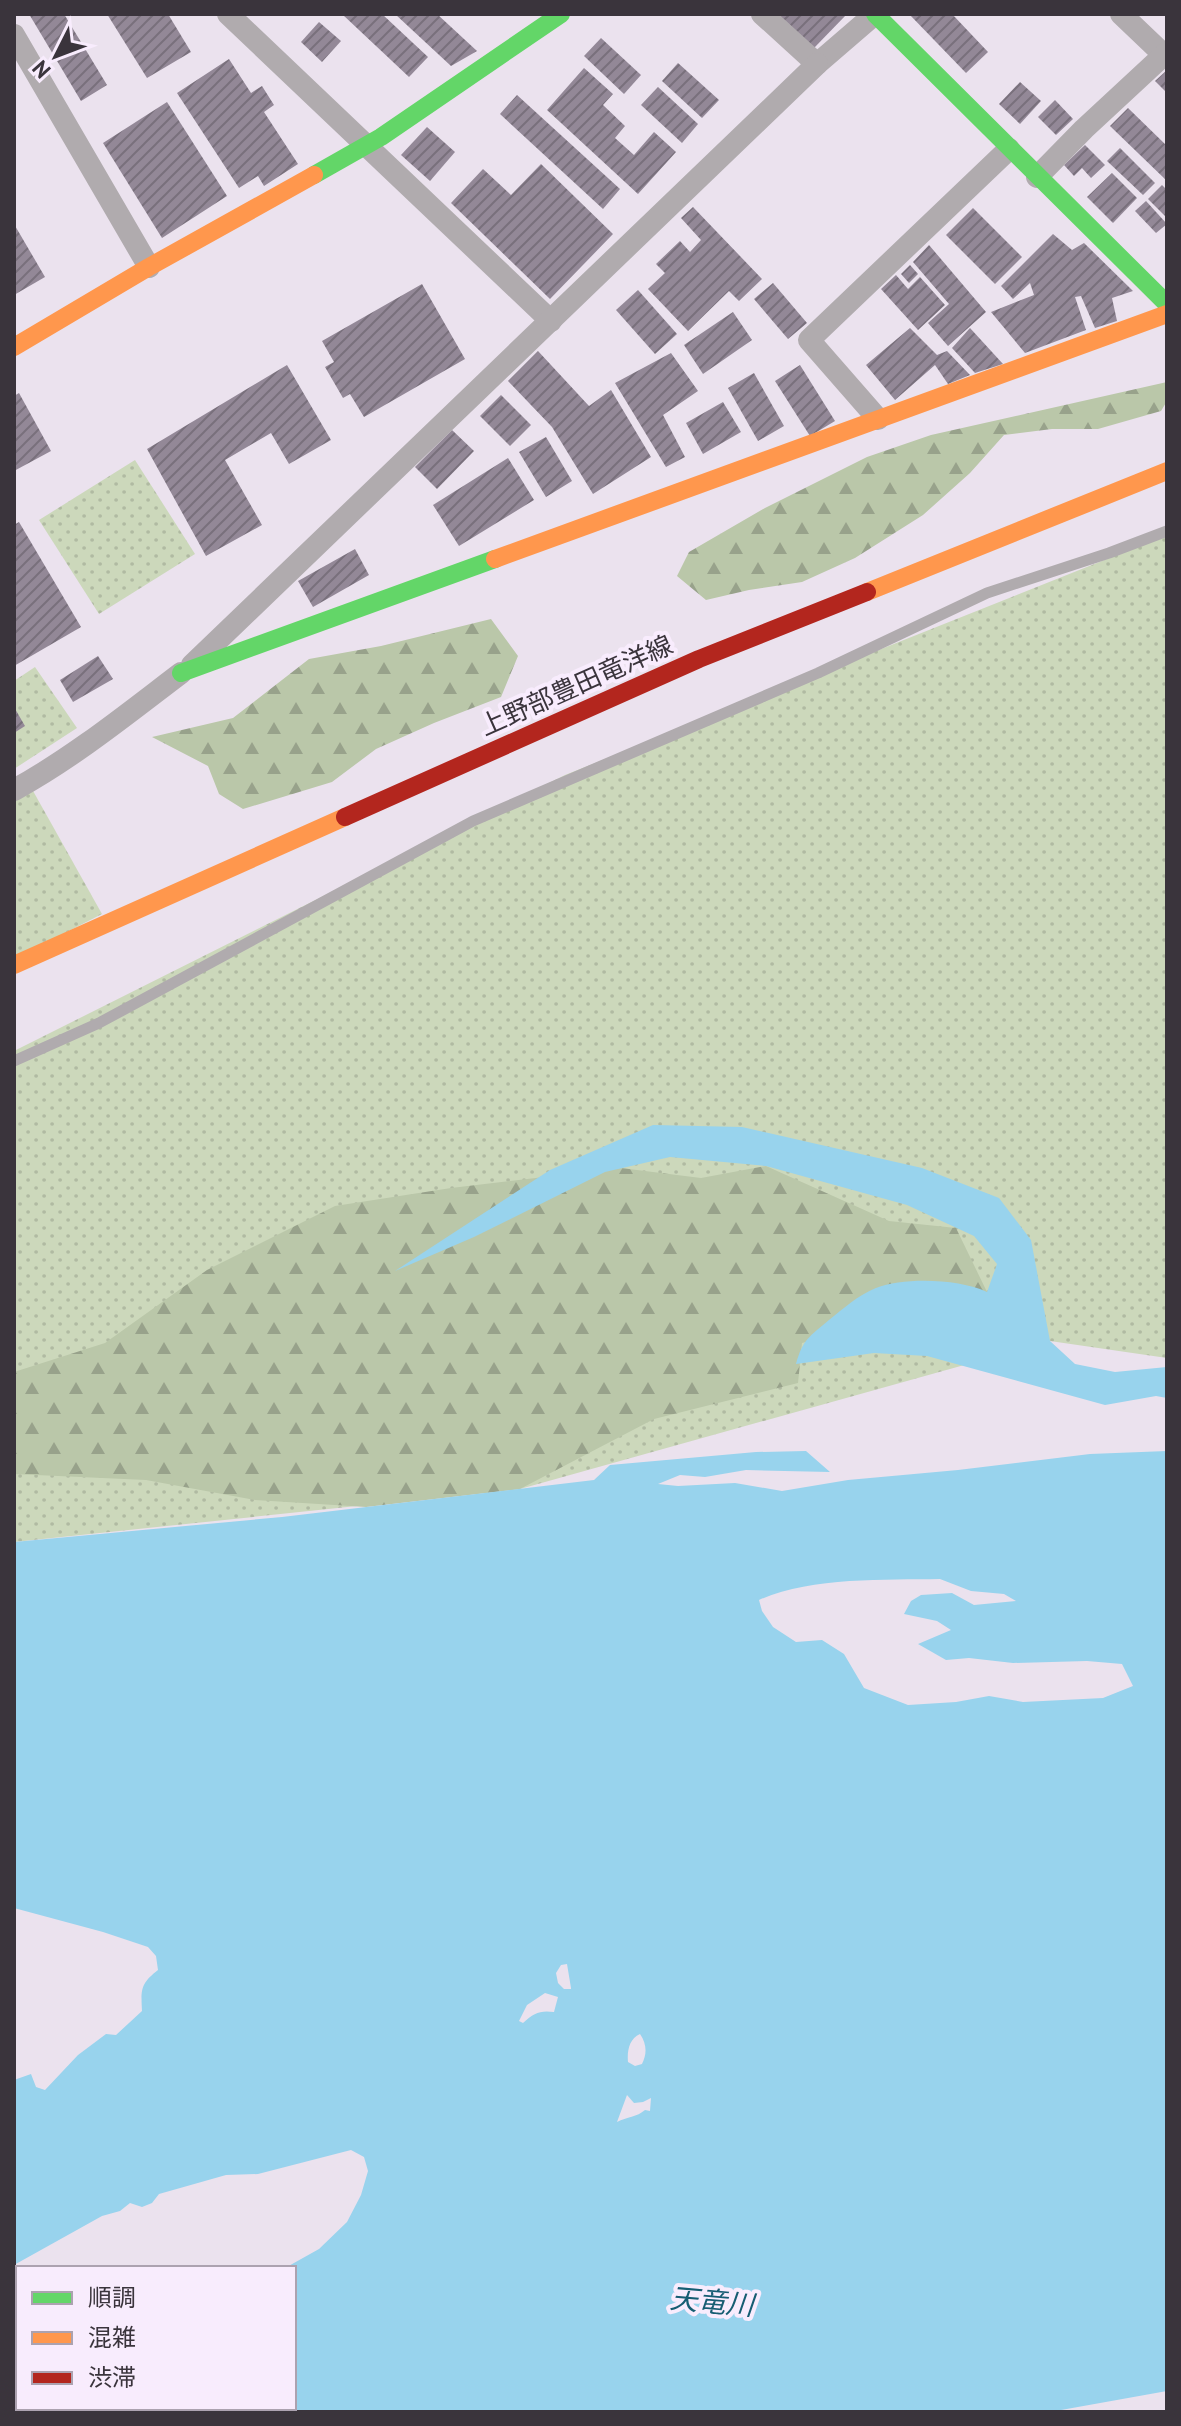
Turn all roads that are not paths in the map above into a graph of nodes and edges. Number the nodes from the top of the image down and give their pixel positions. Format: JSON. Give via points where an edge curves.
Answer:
{"nodes":[{"id":1,"x":228,"y":14,"type":"edge"},
{"id":2,"x":561,"y":14,"type":"edge"},
{"id":3,"x":762,"y":14,"type":"edge"},
{"id":4,"x":875,"y":14,"type":"edge"},
{"id":5,"x":1121,"y":14,"type":"edge"},
{"id":6,"x":14,"y":35,"type":"edge"},
{"id":7,"x":1165,"y":54,"type":"edge"},
{"id":8,"x":817,"y":64,"type":"junction"},
{"id":9,"x":366,"y":145,"type":"junction"},
{"id":10,"x":1009,"y":149,"type":"junction"},
{"id":11,"x":1037,"y":177,"type":"junction"},
{"id":12,"x":149,"y":267,"type":"junction"},
{"id":13,"x":1165,"y":301,"type":"edge"},
{"id":14,"x":551,"y":321,"type":"junction"},
{"id":15,"x":14,"y":347,"type":"edge"},
{"id":16,"x":878,"y":419,"type":"junction"},
{"id":17,"x":1167,"y":471,"type":"edge"},
{"id":18,"x":1167,"y":531,"type":"edge"},
{"id":19,"x":185,"y":671,"type":"junction"},
{"id":20,"x":14,"y":790,"type":"edge"},
{"id":21,"x":14,"y":965,"type":"edge"},
{"id":22,"x":14,"y":1061,"type":"edge"}],
"edges":[{"from":1,"to":9,"type":"street"},
{"from":2,"to":9,"type":"street"},
{"from":3,"to":8,"type":"street"},
{"from":4,"to":8,"type":"street"},
{"from":4,"to":10,"type":"street"},
{"from":5,"to":7,"type":"street"},
{"from":6,"to":12,"type":"street"},
{"from":7,"to":11,"type":"street"},
{"from":8,"to":14,"type":"street"},
{"from":9,"to":12,"type":"street"},
{"from":9,"to":14,"type":"street"},
{"from":10,"to":11,"type":"street"},
{"from":10,"to":16,"type":"street","via":[[809,340]]},
{"from":11,"to":13,"type":"street"},
{"from":12,"to":15,"type":"street"},
{"from":13,"to":16,"type":"street"},
{"from":14,"to":19,"type":"street"},
{"from":16,"to":19,"type":"street"},
{"from":17,"to":21,"type":"street","name":"上野部豊田竜洋線","via":[[699,659]]},
{"from":18,"to":22,"type":"lane","via":[[987,593],[818,673],[473,821],[99,1023]]},
{"from":19,"to":20,"type":"street","via":[[103,733]]}]}
